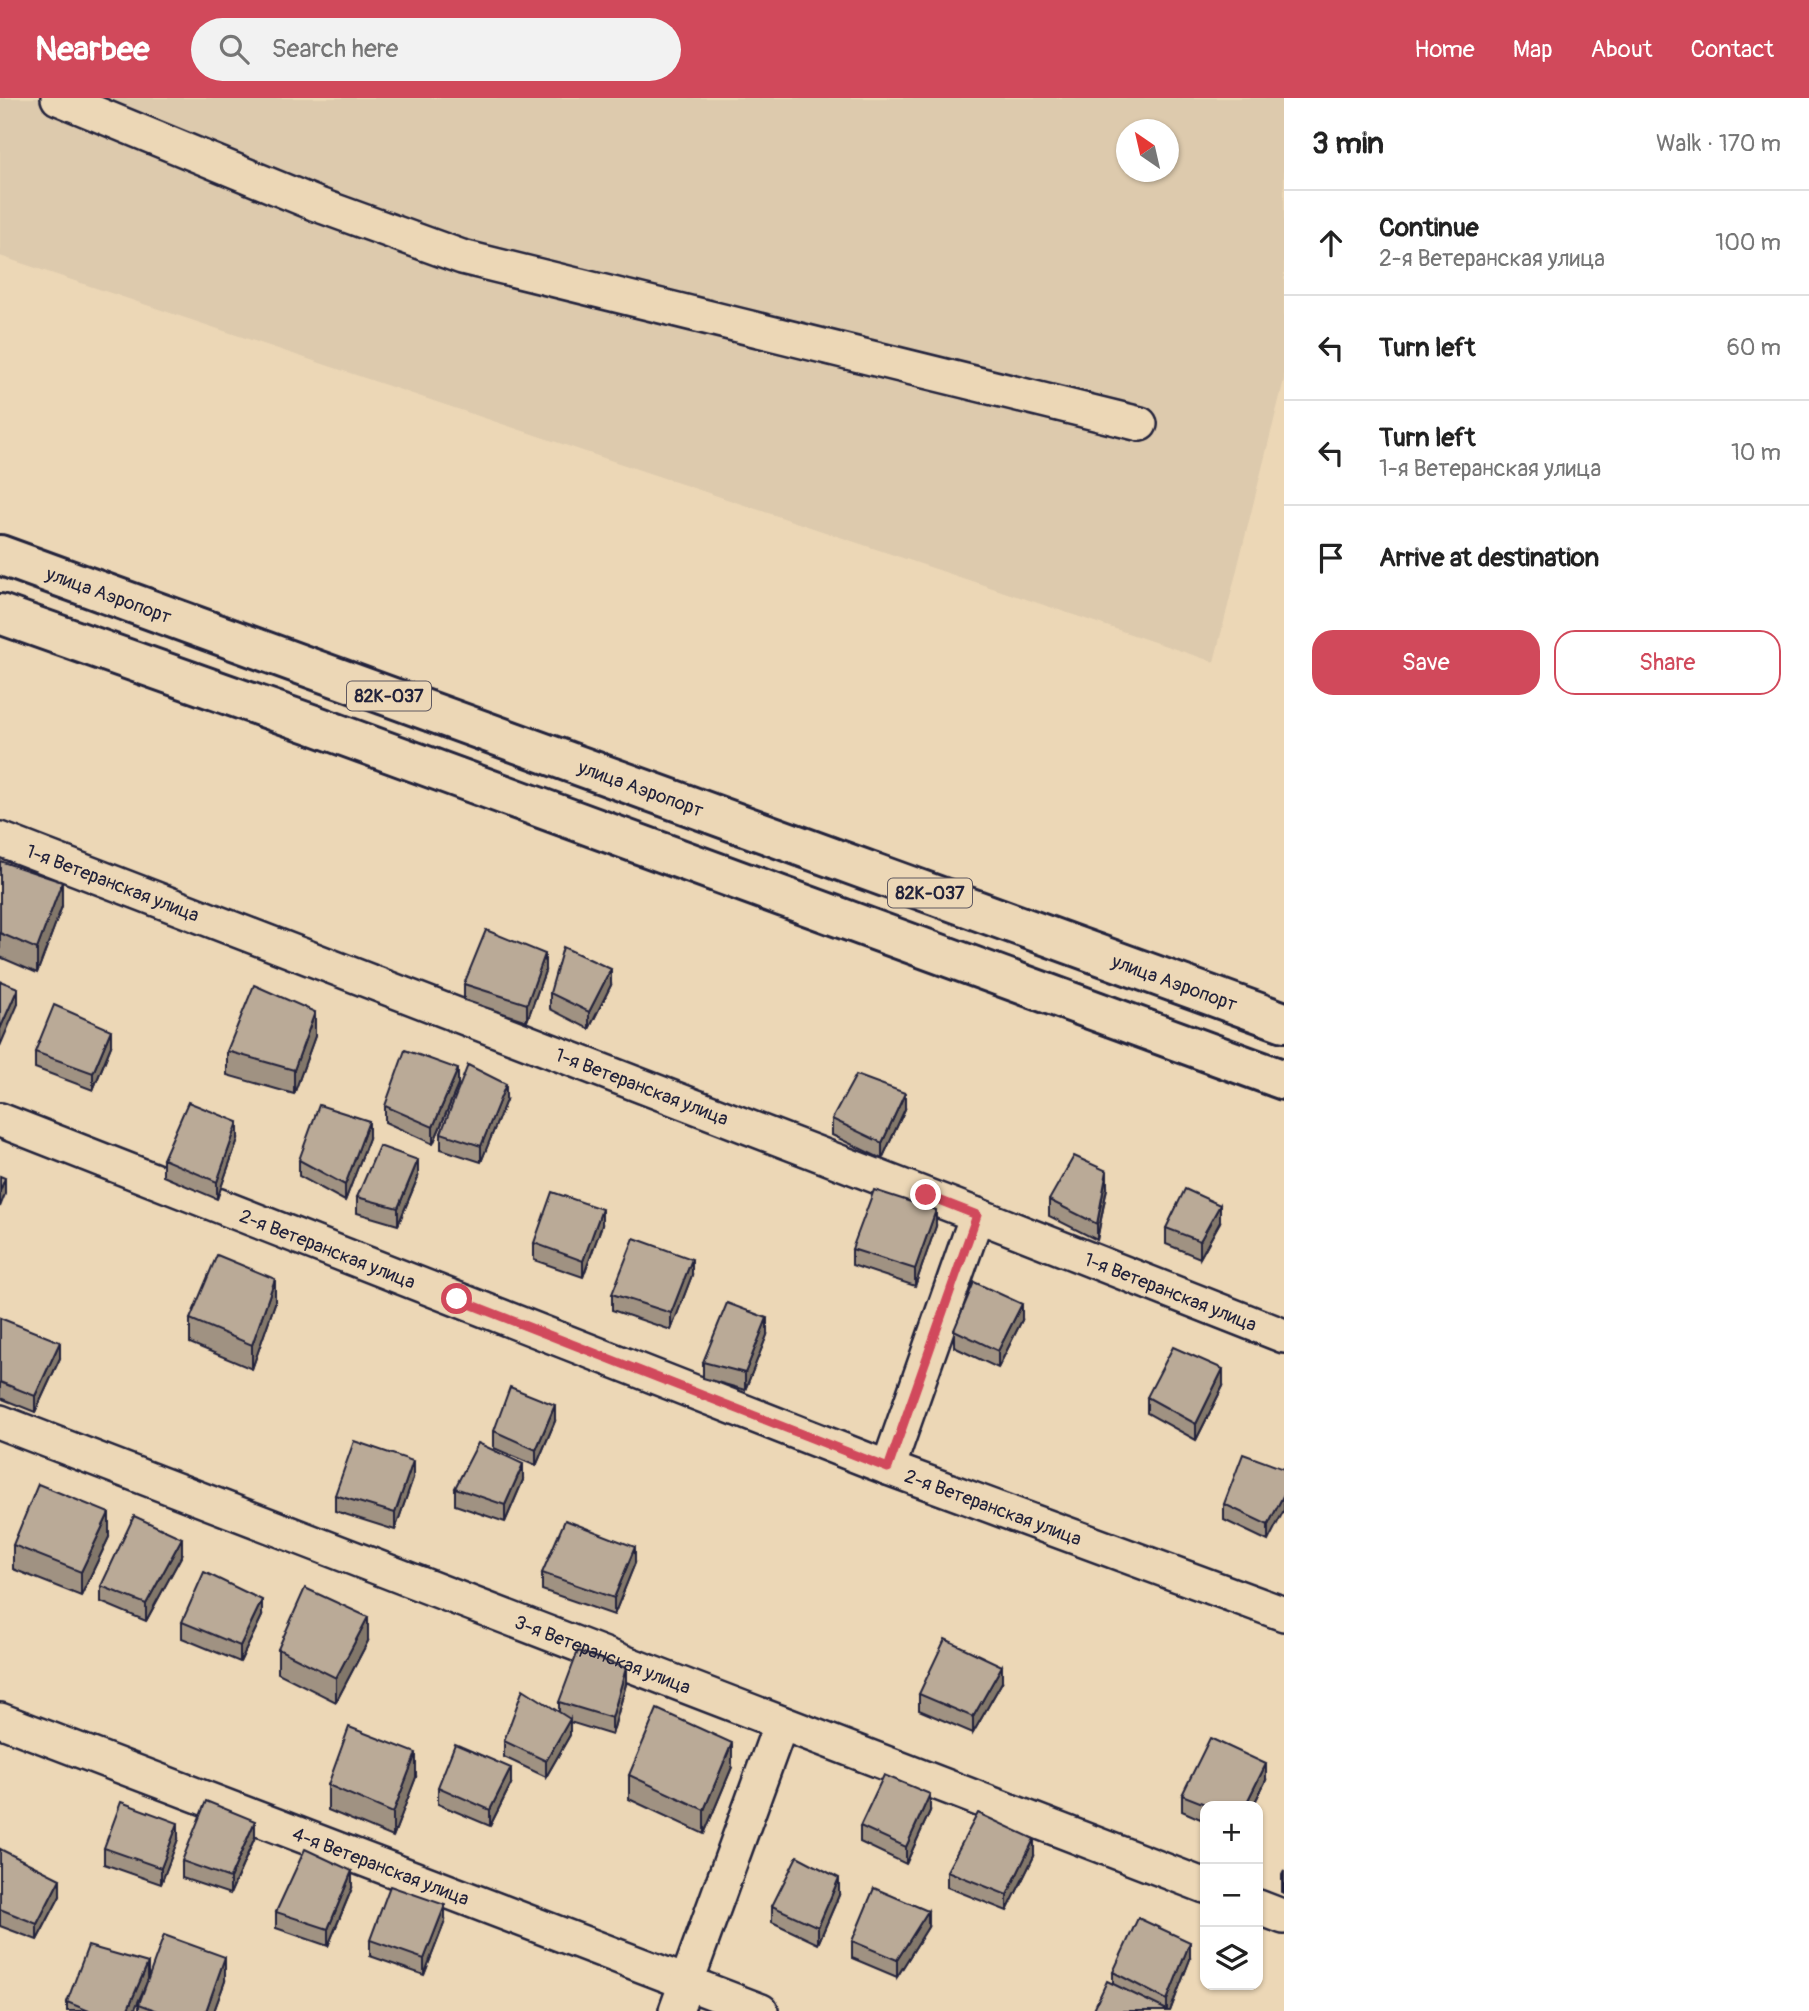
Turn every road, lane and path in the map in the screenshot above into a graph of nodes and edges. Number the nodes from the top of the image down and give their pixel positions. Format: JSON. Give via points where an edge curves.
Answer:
{"nodes":[{"id":1,"x":58,"y":98,"type":"edge"},
{"id":2,"x":1140,"y":424,"type":"dead end"},
{"id":3,"x":0,"y":555,"type":"edge"},
{"id":4,"x":0,"y":614,"type":"edge"},
{"id":5,"x":0,"y":839,"type":"edge"},
{"id":6,"x":1284,"y":1022,"type":"edge"},
{"id":7,"x":1284,"y":1080,"type":"edge"},
{"id":8,"x":0,"y":1120,"type":"edge"},
{"id":9,"x":977,"y":1215,"type":"junction"},
{"id":10,"x":1284,"y":1336,"type":"edge"},
{"id":11,"x":0,"y":1422,"type":"edge"},
{"id":12,"x":888,"y":1468,"type":"junction"},
{"id":13,"x":1284,"y":1614,"type":"edge"},
{"id":14,"x":0,"y":1720,"type":"edge"},
{"id":15,"x":781,"y":1723,"type":"junction"},
{"id":16,"x":1200,"y":1884,"type":"edge"},
{"id":17,"x":1263,"y":1909,"type":"edge"},
{"id":18,"x":1284,"y":1917,"type":"edge"},
{"id":19,"x":681,"y":1997,"type":"edge"},
{"id":20,"x":761,"y":2011,"type":"edge"}],
"edges":[{"from":1,"to":2,"type":"street","via":[[316,204],[462,257]]},
{"from":3,"to":6,"type":"main road","name":"улица Аэропорт","number":"82К-037"},
{"from":4,"to":7,"type":"main road"},
{"from":5,"to":9,"type":"street","name":"1-я Ветеранская улица"},
{"from":8,"to":12,"type":"street","name":"2-я Ветеранская улица"},
{"from":9,"to":10,"type":"street","name":"1-я Ветеранская улица"},
{"from":9,"to":12,"type":"street"},
{"from":11,"to":15,"type":"street","name":"3-я Ветеранская улица"},
{"from":12,"to":13,"type":"street","name":"2-я Ветеранская улица"},
{"from":14,"to":19,"type":"street","name":"4-я Ветеранская улица"},
{"from":15,"to":16,"type":"street","name":"3-я Ветеранская улица"},
{"from":15,"to":19,"type":"street"},
{"from":17,"to":18,"type":"street"},
{"from":19,"to":20,"type":"street","name":"4-я Ветеранская улица"}]}
